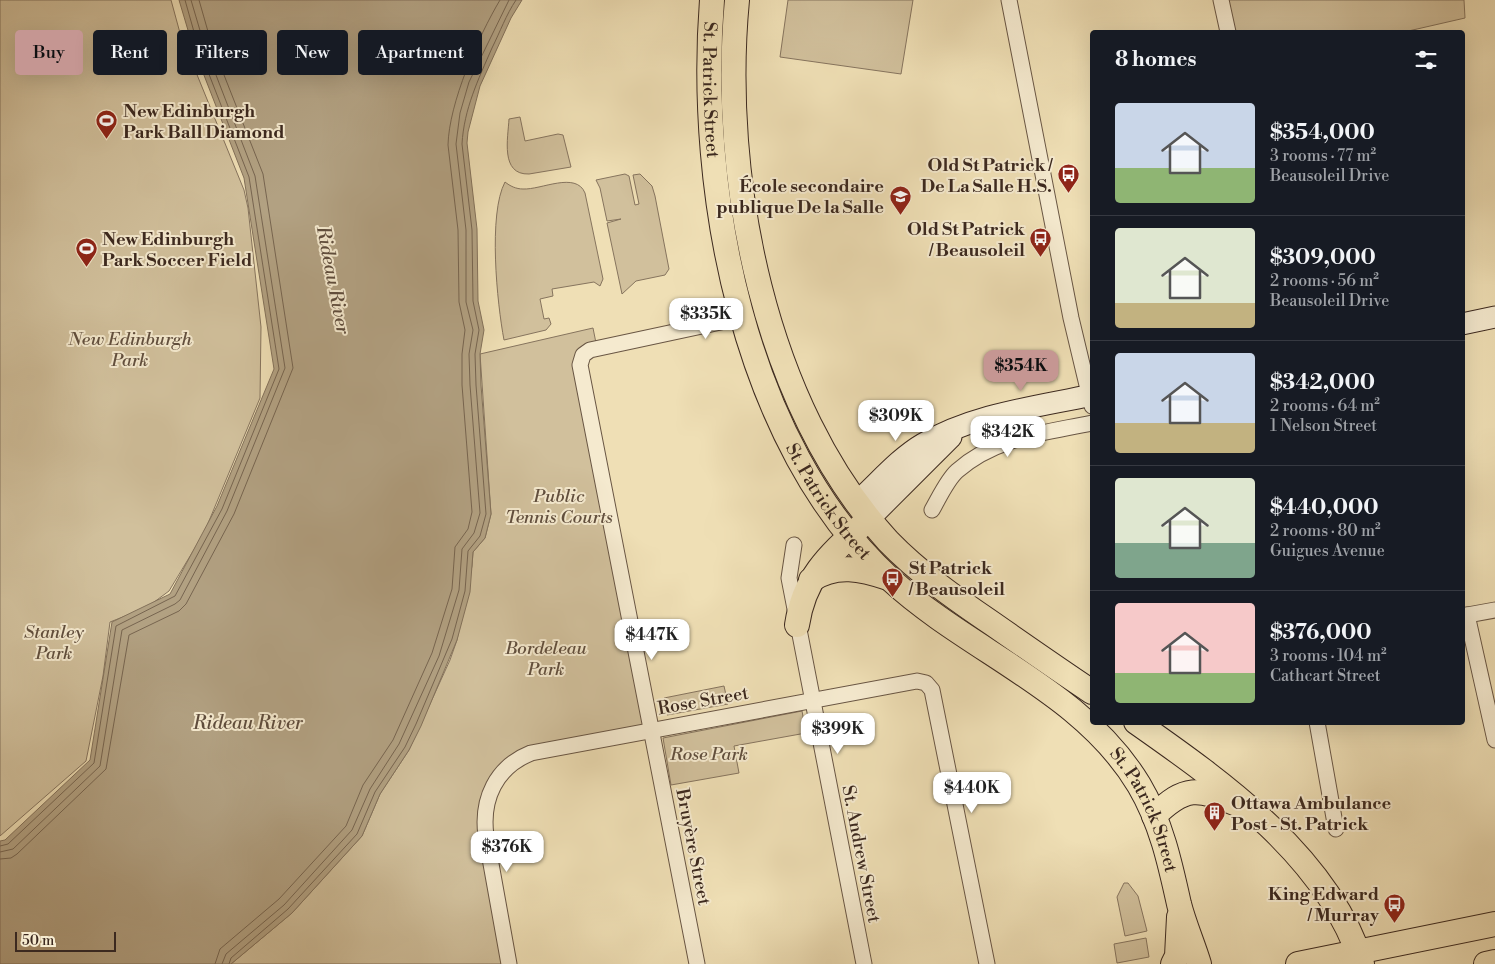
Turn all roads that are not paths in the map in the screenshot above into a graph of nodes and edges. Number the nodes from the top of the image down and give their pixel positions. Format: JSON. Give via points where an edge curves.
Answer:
{"nodes":[{"id":1,"x":712,"y":0,"type":"edge"},
{"id":2,"x":737,"y":0,"type":"edge"},
{"id":3,"x":1009,"y":0,"type":"edge"},
{"id":4,"x":1222,"y":0,"type":"edge"},
{"id":5,"x":1228,"y":30,"type":"edge"},
{"id":6,"x":744,"y":317,"type":"junction"},
{"id":7,"x":1495,"y":317,"type":"edge"},
{"id":8,"x":1465,"y":323,"type":"edge"},
{"id":9,"x":1090,"y":391,"type":"edge"},
{"id":10,"x":1090,"y":399,"type":"edge"},
{"id":11,"x":1090,"y":423,"type":"edge"},
{"id":12,"x":864,"y":510,"type":"junction"},
{"id":13,"x":932,"y":510,"type":"dead end"},
{"id":14,"x":844,"y":528,"type":"junction"},
{"id":15,"x":794,"y":545,"type":"dead end"},
{"id":16,"x":890,"y":579,"type":"junction"},
{"id":17,"x":811,"y":580,"type":"junction"},
{"id":18,"x":1495,"y":610,"type":"edge"},
{"id":19,"x":1465,"y":615,"type":"edge"},
{"id":20,"x":797,"y":626,"type":"junction"},
{"id":21,"x":1090,"y":691,"type":"edge"},
{"id":22,"x":812,"y":699,"type":"junction"},
{"id":23,"x":1140,"y":725,"type":"edge"},
{"id":24,"x":1318,"y":725,"type":"edge"},
{"id":25,"x":650,"y":729,"type":"junction"},
{"id":26,"x":1495,"y":740,"type":"edge"},
{"id":27,"x":1252,"y":810,"type":"junction"},
{"id":28,"x":1154,"y":816,"type":"junction"},
{"id":29,"x":1336,"y":828,"type":"dead end"},
{"id":30,"x":1180,"y":906,"type":"junction"},
{"id":31,"x":1495,"y":924,"type":"edge"},
{"id":32,"x":1360,"y":958,"type":"edge"},
{"id":33,"x":1495,"y":962,"type":"edge"},
{"id":34,"x":509,"y":964,"type":"edge"},
{"id":35,"x":697,"y":964,"type":"edge"},
{"id":36,"x":864,"y":964,"type":"edge"},
{"id":37,"x":987,"y":964,"type":"edge"},
{"id":38,"x":1173,"y":964,"type":"edge"},
{"id":39,"x":1199,"y":964,"type":"edge"},
{"id":40,"x":1298,"y":964,"type":"edge"},
{"id":41,"x":1486,"y":964,"type":"edge"}],
"edges":[{"from":1,"to":6,"type":"main road","name":"St. Patrick Street","via":[[709,101],[713,161],[724,238]]},
{"from":2,"to":12,"type":"main road","name":"St. Patrick Street","via":[[736,137],[745,212],[758,275],[779,351],[800,404],[823,450]]},
{"from":3,"to":9,"type":"street","via":[[1071,318]]},
{"from":4,"to":5,"type":"street"},
{"from":6,"to":14,"type":"main road","name":"St. Patrick Street","via":[[769,396],[785,431],[805,469]]},
{"from":6,"to":25,"type":"street","name":"Bruyère Street","via":[[590,350],[583,355],[580,365]]},
{"from":7,"to":8,"type":"street"},
{"from":10,"to":12,"type":"street","via":[[994,416],[963,427]]},
{"from":11,"to":13,"type":"street","via":[[1025,436],[990,448],[956,472]]},
{"from":12,"to":14,"type":"main road"},
{"from":12,"to":21,"type":"main road","name":"St. Patrick Street","via":[[889,541],[924,574]]},
{"from":14,"to":16,"type":"main road","name":"St. Patrick Street"},
{"from":14,"to":17,"type":"main road"},
{"from":15,"to":20,"type":"street","name":"St. Andrew Street","via":[[789,578]]},
{"from":16,"to":17,"type":"main road","via":[[846,569],[820,574]]},
{"from":16,"to":28,"type":"main road","name":"St. Patrick Street","via":[[1088,723],[1124,761]]},
{"from":17,"to":20,"type":"main road","via":[[800,607]]},
{"from":18,"to":19,"type":"street"},
{"from":19,"to":26,"type":"street"},
{"from":20,"to":22,"type":"street","name":"St. Andrew Street"},
{"from":22,"to":25,"type":"street","name":"Rose Street"},
{"from":22,"to":36,"type":"street","name":"St. Andrew Street"},
{"from":22,"to":37,"type":"street","name":"Rose Street","via":[[916,681],[926,683],[932,690]]},
{"from":23,"to":27,"type":"main road"},
{"from":24,"to":29,"type":"street"},
{"from":25,"to":34,"type":"street","name":"Rose Street","via":[[531,753],[514,761],[496,780],[488,799],[485,828]]},
{"from":25,"to":35,"type":"street","name":"Bruyère Street"},
{"from":27,"to":28,"type":"main road","via":[[1213,795],[1190,792],[1176,796]]},
{"from":27,"to":32,"type":"main road","via":[[1315,877],[1342,917]]},
{"from":28,"to":30,"type":"main road","name":"St. Patrick Street","via":[[1172,869]]},
{"from":30,"to":38,"type":"main road","via":[[1177,956]]},
{"from":30,"to":39,"type":"main road","name":"St. Patrick Street"},
{"from":31,"to":32,"type":"main road"},
{"from":32,"to":40,"type":"main road"},
{"from":33,"to":41,"type":"main road"}]}
